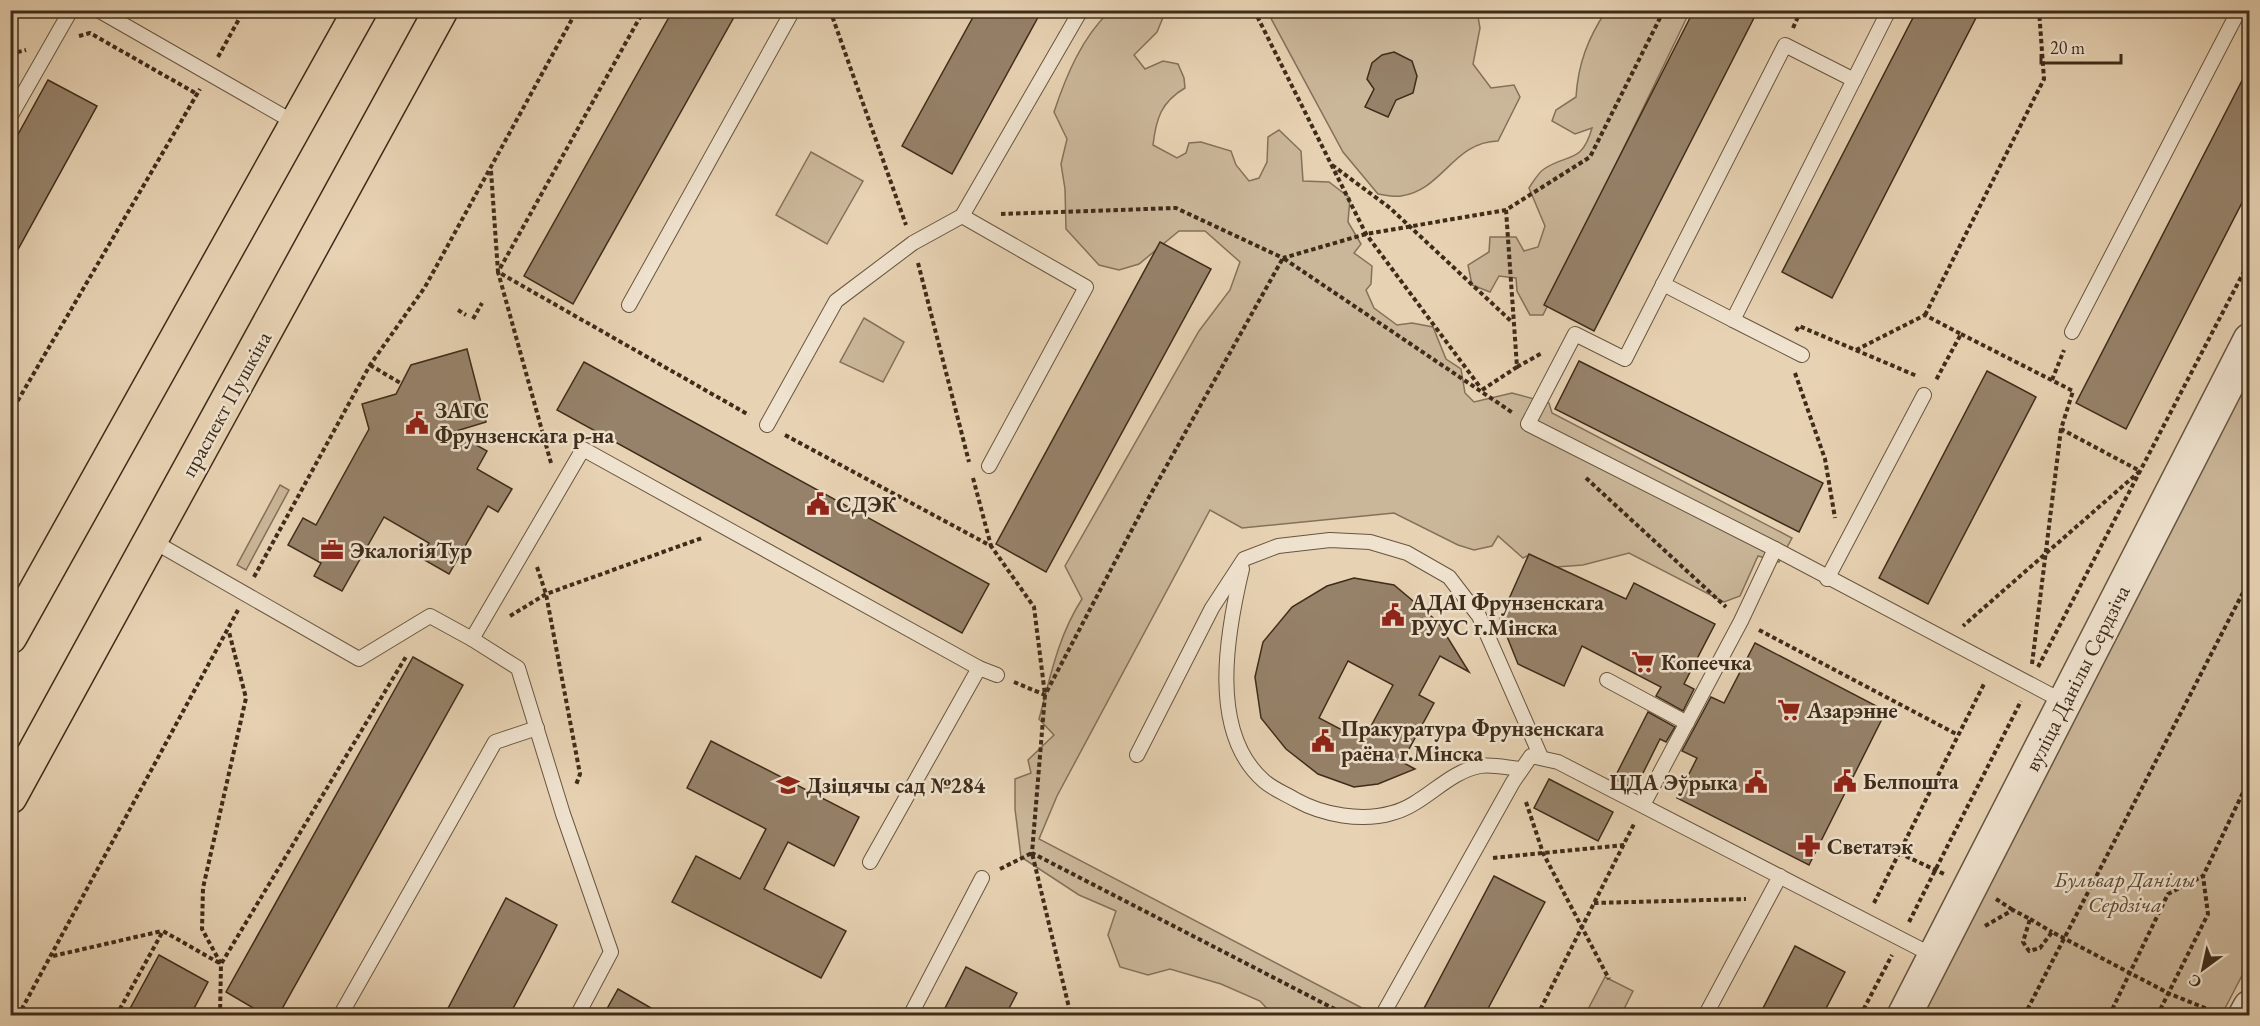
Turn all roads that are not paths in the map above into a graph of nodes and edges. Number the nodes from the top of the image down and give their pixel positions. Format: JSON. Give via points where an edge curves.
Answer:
{"nodes":[{"id":1,"x":71,"y":10,"type":"edge"},
{"id":2,"x":98,"y":10,"type":"edge"},
{"id":3,"x":360,"y":10,"type":"edge"},
{"id":4,"x":441,"y":10,"type":"edge"},
{"id":5,"x":793,"y":10,"type":"edge"},
{"id":6,"x":1081,"y":10,"type":"edge"},
{"id":7,"x":1889,"y":10,"type":"edge"},
{"id":8,"x":2239,"y":10,"type":"edge"},
{"id":9,"x":1854,"y":80,"type":"junction"},
{"id":10,"x":10,"y":117,"type":"edge"},
{"id":11,"x":297,"y":124,"type":"junction"},
{"id":12,"x":962,"y":216,"type":"junction"},
{"id":13,"x":1663,"y":284,"type":"junction"},
{"id":14,"x":629,"y":305,"type":"dead end"},
{"id":15,"x":1733,"y":320,"type":"junction"},
{"id":16,"x":2072,"y":332,"type":"road end"},
{"id":17,"x":2250,"y":340,"type":"edge"},
{"id":18,"x":1802,"y":355,"type":"dead end"},
{"id":19,"x":1924,"y":395,"type":"dead end"},
{"id":20,"x":767,"y":425,"type":"road end"},
{"id":21,"x":988,"y":466,"type":"dead end"},
{"id":22,"x":151,"y":540,"type":"junction"},
{"id":23,"x":1775,"y":549,"type":"junction"},
{"id":24,"x":1244,"y":559,"type":"junction"},
{"id":25,"x":1827,"y":579,"type":"junction"},
{"id":26,"x":10,"y":637,"type":"edge"},
{"id":27,"x":472,"y":639,"type":"junction"},
{"id":28,"x":979,"y":668,"type":"junction"},
{"id":29,"x":997,"y":675,"type":"road end"},
{"id":30,"x":1607,"y":680,"type":"dead end"},
{"id":31,"x":2066,"y":703,"type":"junction"},
{"id":32,"x":1687,"y":723,"type":"junction"},
{"id":33,"x":537,"y":728,"type":"junction"},
{"id":34,"x":1137,"y":755,"type":"dead end"},
{"id":35,"x":1540,"y":757,"type":"junction"},
{"id":36,"x":1521,"y":769,"type":"junction"},
{"id":37,"x":10,"y":797,"type":"edge"},
{"id":38,"x":1643,"y":805,"type":"junction"},
{"id":39,"x":870,"y":862,"type":"dead end"},
{"id":40,"x":982,"y":878,"type":"road end"},
{"id":41,"x":1777,"y":881,"type":"junction"},
{"id":42,"x":1934,"y":956,"type":"junction"},
{"id":43,"x":2250,"y":1007,"type":"edge"},
{"id":44,"x":340,"y":1016,"type":"edge"},
{"id":45,"x":577,"y":1016,"type":"edge"},
{"id":46,"x":910,"y":1016,"type":"edge"},
{"id":47,"x":1382,"y":1016,"type":"edge"},
{"id":48,"x":1706,"y":1016,"type":"edge"},
{"id":49,"x":1904,"y":1016,"type":"edge"},
{"id":50,"x":2245,"y":1016,"type":"edge"}],
"edges":[{"from":1,"to":10,"type":"lane"},
{"from":2,"to":11,"type":"lane"},
{"from":3,"to":11,"type":"main road"},
{"from":4,"to":22,"type":"main road","name":"праспект Пушкіна"},
{"from":5,"to":14,"type":"lane"},
{"from":6,"to":12,"type":"lane"},
{"from":7,"to":9,"type":"lane"},
{"from":8,"to":16,"type":"lane"},
{"from":9,"to":13,"type":"lane","via":[[1785,45]]},
{"from":9,"to":15,"type":"lane"},
{"from":11,"to":26,"type":"main road"},
{"from":12,"to":20,"type":"lane","via":[[913,243],[836,301]]},
{"from":12,"to":21,"type":"lane","via":[[1086,287]]},
{"from":13,"to":15,"type":"lane"},
{"from":13,"to":23,"type":"lane","via":[[1625,359],[1575,334],[1528,424]]},
{"from":15,"to":18,"type":"lane"},
{"from":17,"to":31,"type":"street","name":"вуліца Данілы Сердзіча"},
{"from":19,"to":25,"type":"lane"},
{"from":22,"to":27,"type":"lane","via":[[359,659],[430,616]]},
{"from":22,"to":37,"type":"main road","name":"праспект Пушкіна"},
{"from":23,"to":25,"type":"lane"},
{"from":23,"to":32,"type":"lane"},
{"from":24,"to":34,"type":"lane","via":[[1212,608]]},
{"from":24,"to":35,"type":"lane","via":[[1278,546],[1330,540],[1370,542],[1407,553],[1449,577],[1479,616]]},
{"from":24,"to":36,"type":"lane","via":[[1226,653],[1228,708],[1244,756],[1264,781],[1309,807],[1356,818],[1393,813],[1459,773],[1481,765]]},
{"from":25,"to":31,"type":"lane"},
{"from":27,"to":28,"type":"lane","via":[[583,449]]},
{"from":27,"to":33,"type":"lane","via":[[518,668]]},
{"from":28,"to":29,"type":"lane"},
{"from":28,"to":39,"type":"lane"},
{"from":30,"to":32,"type":"lane"},
{"from":31,"to":42,"type":"street","name":"вуліца Данілы Сердзіча"},
{"from":32,"to":38,"type":"lane"},
{"from":33,"to":44,"type":"lane","via":[[495,742]]},
{"from":33,"to":45,"type":"lane","via":[[611,952]]},
{"from":35,"to":36,"type":"lane","via":[[1531,756]]},
{"from":35,"to":38,"type":"lane","via":[[1558,762]]},
{"from":36,"to":47,"type":"lane"},
{"from":38,"to":41,"type":"lane"},
{"from":40,"to":46,"type":"lane"},
{"from":41,"to":42,"type":"lane","via":[[1866,920]]},
{"from":41,"to":48,"type":"lane"},
{"from":42,"to":49,"type":"street","name":"вуліца Данілы Сердзіча"},
{"from":43,"to":50,"type":"street"}]}
